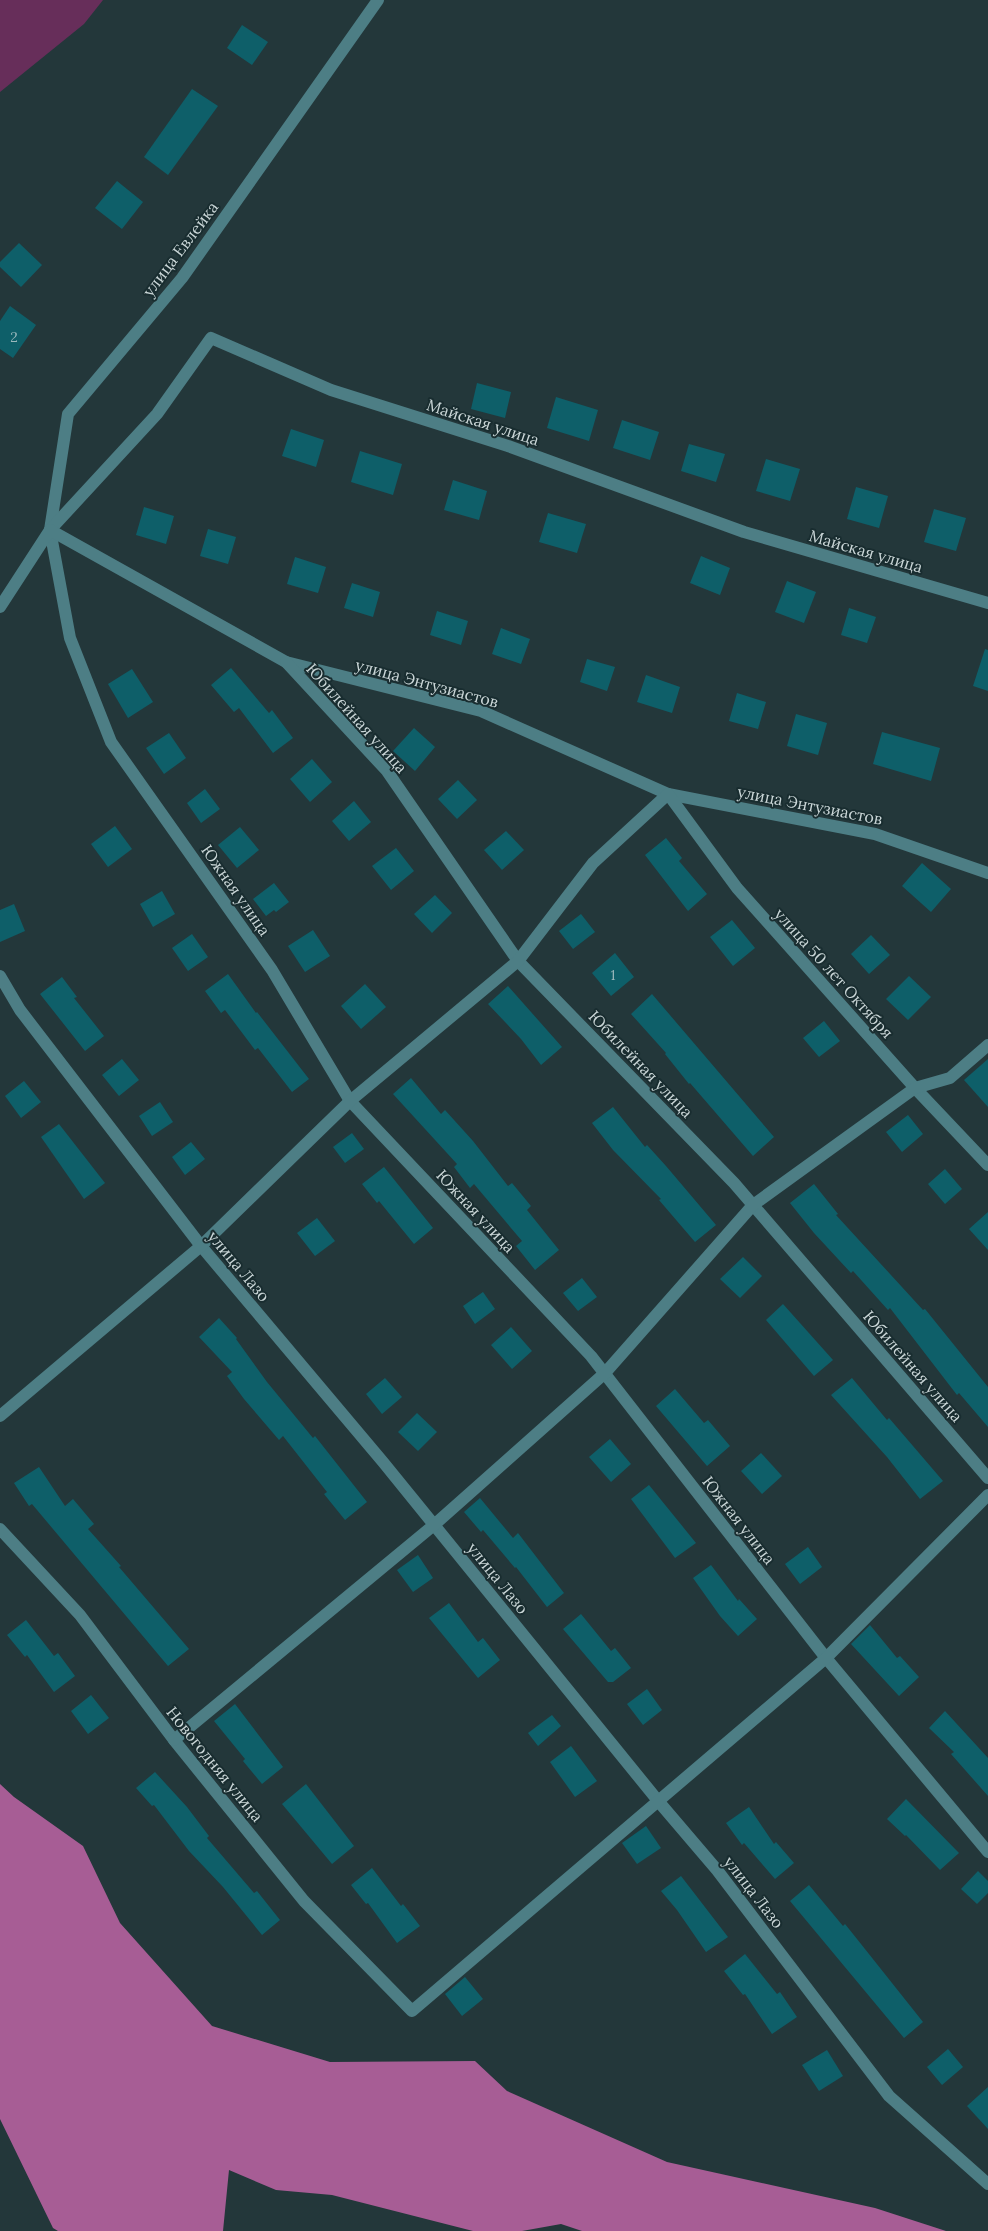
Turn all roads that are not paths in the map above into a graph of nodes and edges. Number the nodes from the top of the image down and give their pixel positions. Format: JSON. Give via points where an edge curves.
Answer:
{"nodes":[{"id":1,"x":378,"y":0,"type":"edge"},
{"id":2,"x":50,"y":530,"type":"junction"},
{"id":3,"x":988,"y":603,"type":"edge"},
{"id":4,"x":0,"y":607,"type":"edge"},
{"id":5,"x":286,"y":662,"type":"junction"},
{"id":6,"x":668,"y":794,"type":"junction"},
{"id":7,"x":988,"y":873,"type":"edge"},
{"id":8,"x":518,"y":961,"type":"junction"},
{"id":9,"x":0,"y":976,"type":"edge"},
{"id":10,"x":988,"y":1045,"type":"edge"},
{"id":11,"x":915,"y":1088,"type":"junction"},
{"id":12,"x":350,"y":1101,"type":"junction"},
{"id":13,"x":988,"y":1165,"type":"edge"},
{"id":14,"x":753,"y":1205,"type":"junction"},
{"id":15,"x":201,"y":1246,"type":"junction"},
{"id":16,"x":605,"y":1373,"type":"junction"},
{"id":17,"x":0,"y":1416,"type":"edge"},
{"id":18,"x":988,"y":1478,"type":"edge"},
{"id":19,"x":988,"y":1495,"type":"edge"},
{"id":20,"x":434,"y":1525,"type":"junction"},
{"id":21,"x":0,"y":1529,"type":"edge"},
{"id":22,"x":826,"y":1658,"type":"junction"},
{"id":23,"x":174,"y":1740,"type":"junction"},
{"id":24,"x":659,"y":1802,"type":"junction"},
{"id":25,"x":988,"y":1852,"type":"edge"},
{"id":26,"x":988,"y":2184,"type":"edge"}],
"edges":[{"from":1,"to":2,"type":"street","name":"улица Евлейка","via":[[182,278],[68,414]]},
{"from":2,"to":3,"type":"street","name":"Майская улица","via":[[157,414],[211,338],[331,390],[508,446],[744,532]]},
{"from":2,"to":4,"type":"street"},
{"from":2,"to":5,"type":"street","name":"улица Энтузиастов"},
{"from":2,"to":12,"type":"street","name":"Южная улица","via":[[70,638],[111,742],[272,970]]},
{"from":5,"to":6,"type":"street","name":"улица Энтузиастов","via":[[481,711]]},
{"from":5,"to":8,"type":"street","name":"Юбилейная улица","via":[[387,771]]},
{"from":6,"to":7,"type":"street","name":"улица Энтузиастов","via":[[875,834]]},
{"from":6,"to":8,"type":"street","via":[[593,863]]},
{"from":6,"to":11,"type":"street","name":"улица 50 лет Октября","via":[[737,888]]},
{"from":8,"to":12,"type":"street"},
{"from":8,"to":14,"type":"street","name":"Юбилейная улица"},
{"from":9,"to":15,"type":"street","name":"улица Лазо","via":[[20,1010]]},
{"from":10,"to":11,"type":"street","via":[[950,1078]]},
{"from":11,"to":13,"type":"street","name":"улица 50 лет Октября"},
{"from":11,"to":14,"type":"street"},
{"from":12,"to":15,"type":"street"},
{"from":12,"to":16,"type":"street","name":"Южная улица"},
{"from":14,"to":16,"type":"street"},
{"from":14,"to":18,"type":"street","name":"Юбилейная улица"},
{"from":15,"to":17,"type":"street"},
{"from":15,"to":20,"type":"street","name":"улица Лазо"},
{"from":16,"to":20,"type":"street"},
{"from":16,"to":22,"type":"street","name":"Южная улица"},
{"from":19,"to":22,"type":"street"},
{"from":20,"to":23,"type":"street"},
{"from":20,"to":24,"type":"street","name":"улица Лазо"},
{"from":21,"to":23,"type":"street","name":"Новогодняя улица","via":[[80,1615]]},
{"from":22,"to":24,"type":"street"},
{"from":22,"to":25,"type":"street","name":"Южная улица"},
{"from":23,"to":24,"type":"street","name":"Новогодняя улица","via":[[304,1901],[412,2011]]},
{"from":24,"to":26,"type":"street","name":"улица Лазо","via":[[717,1870],[889,2096]]}]}
